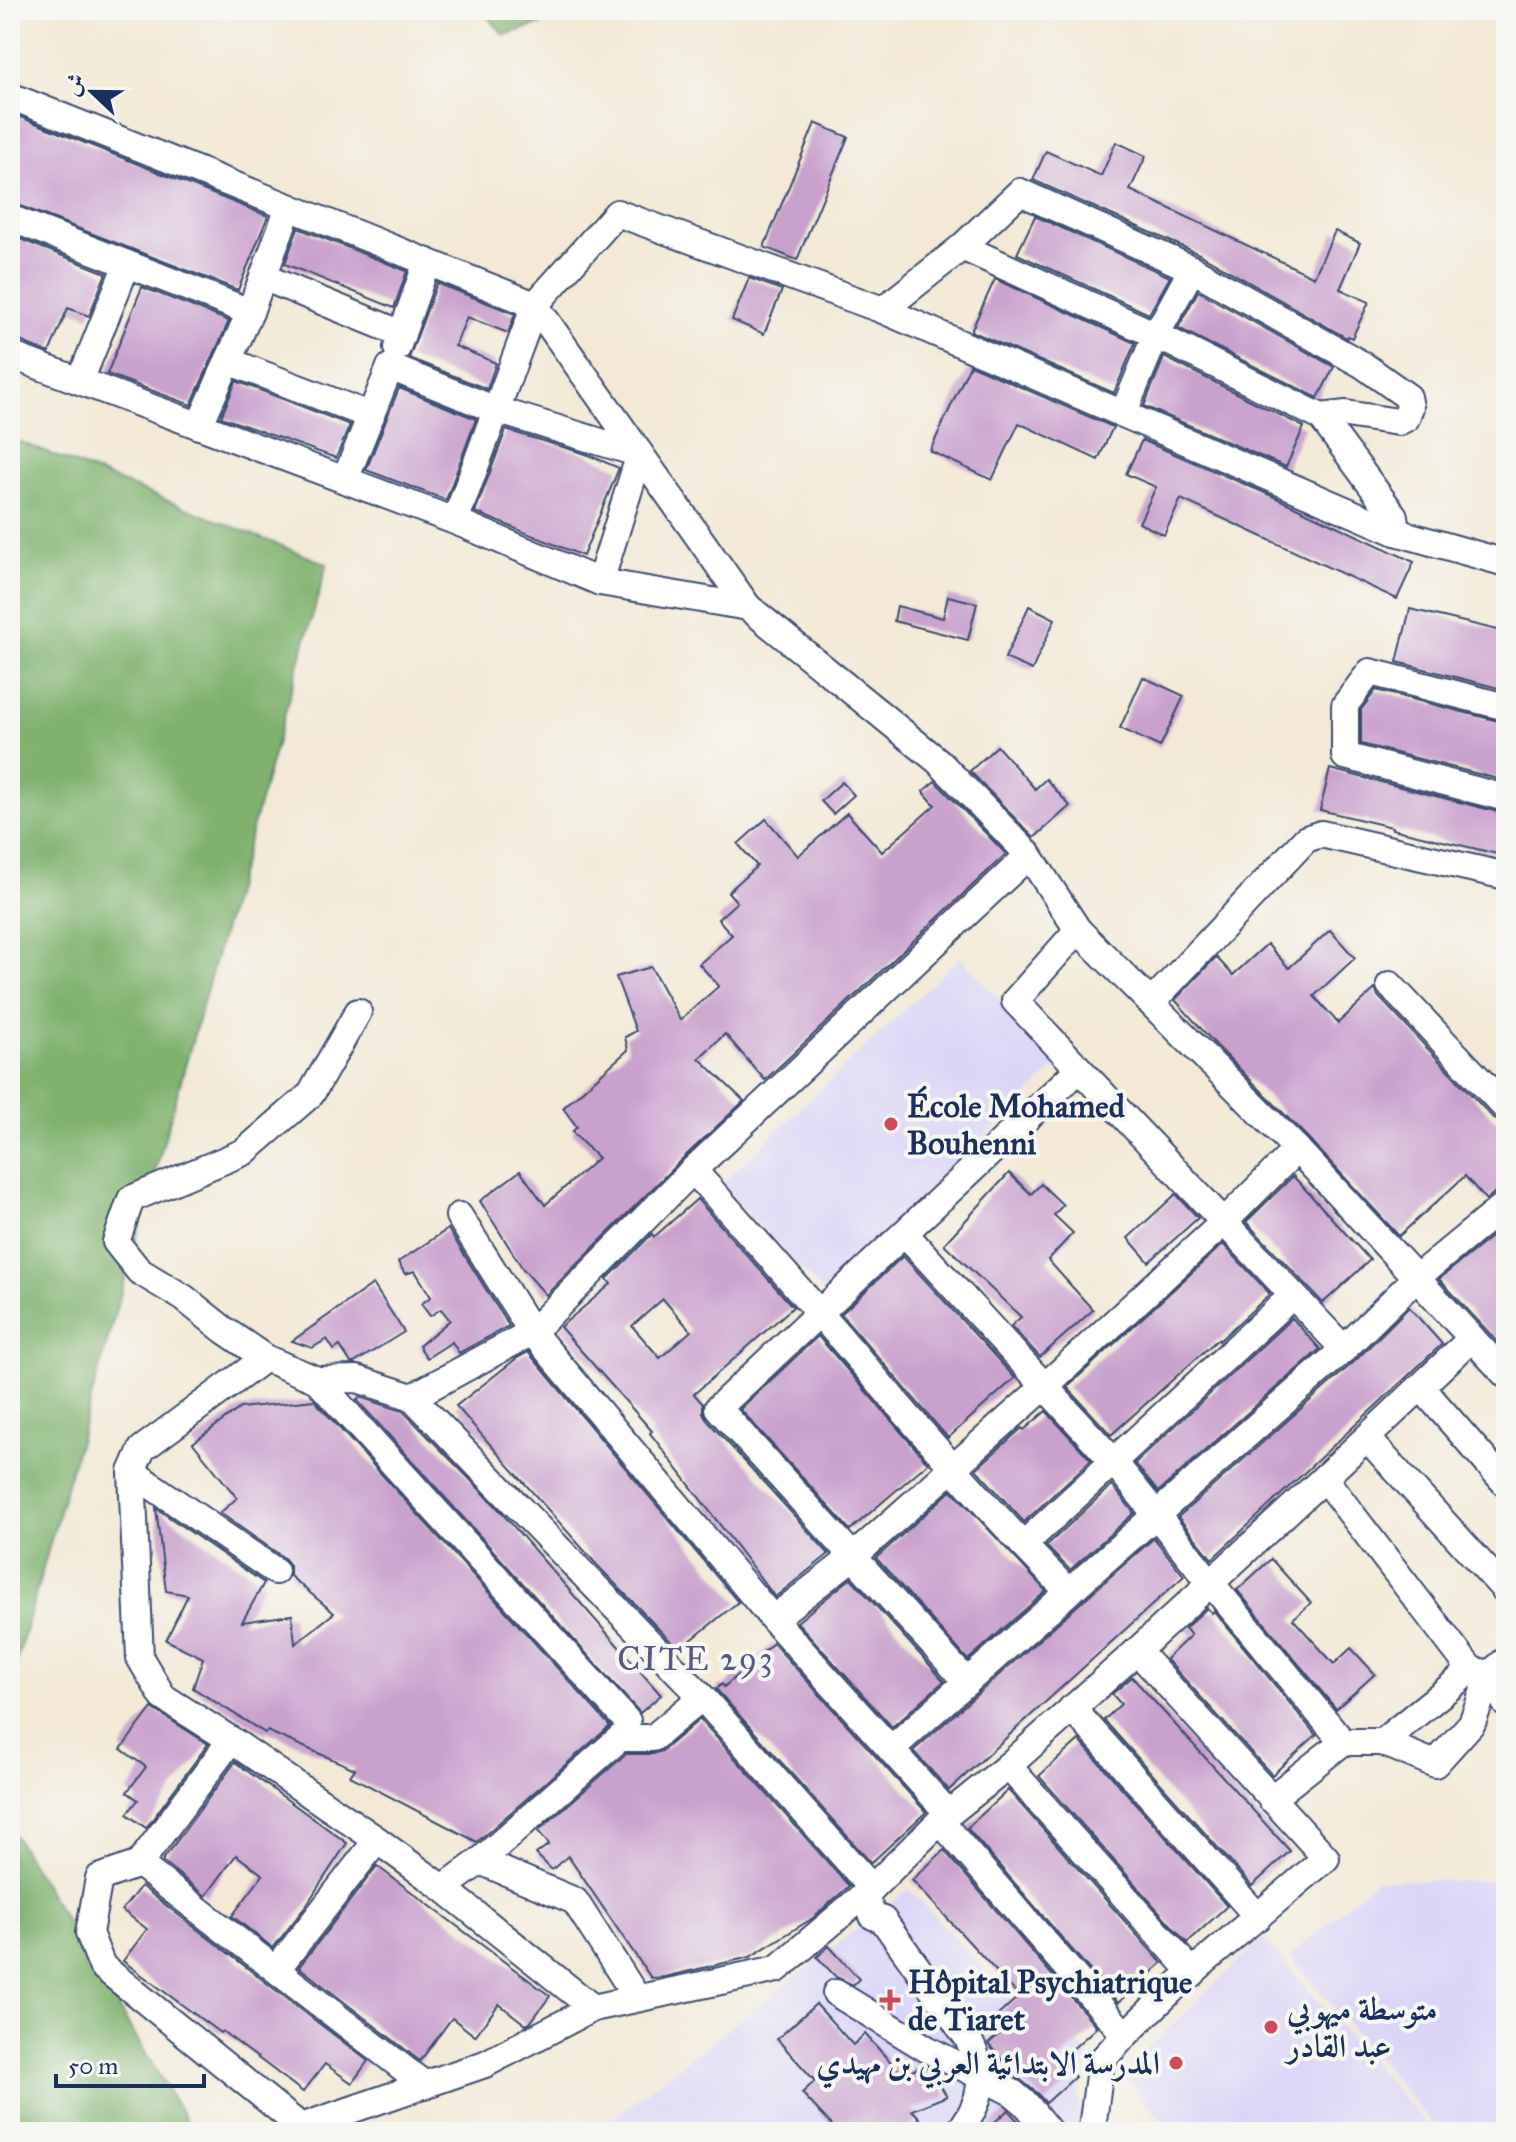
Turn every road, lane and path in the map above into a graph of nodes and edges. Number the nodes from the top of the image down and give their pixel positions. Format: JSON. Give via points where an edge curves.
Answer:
{"nodes":[{"id":1,"x":10,"y":96,"type":"edge"},
{"id":2,"x":289,"y":207,"type":"junction"},
{"id":3,"x":10,"y":218,"type":"edge"},
{"id":4,"x":962,"y":247,"type":"junction"},
{"id":5,"x":427,"y":262,"type":"junction"},
{"id":6,"x":127,"y":264,"type":"junction"},
{"id":7,"x":1192,"y":269,"type":"junction"},
{"id":8,"x":263,"y":277,"type":"junction"},
{"id":9,"x":535,"y":305,"type":"junction"},
{"id":10,"x":883,"y":310,"type":"junction"},
{"id":11,"x":250,"y":312,"type":"junction"},
{"id":12,"x":402,"y":334,"type":"junction"},
{"id":13,"x":1156,"y":335,"type":"junction"},
{"id":14,"x":10,"y":355,"type":"edge"},
{"id":15,"x":228,"y":361,"type":"junction"},
{"id":16,"x":390,"y":367,"type":"junction"},
{"id":17,"x":80,"y":381,"type":"junction"},
{"id":18,"x":496,"y":410,"type":"junction"},
{"id":19,"x":1123,"y":414,"type":"junction"},
{"id":20,"x":371,"y":416,"type":"junction"},
{"id":21,"x":1321,"y":417,"type":"junction"},
{"id":22,"x":199,"y":426,"type":"junction"},
{"id":23,"x":640,"y":454,"type":"junction"},
{"id":24,"x":345,"y":480,"type":"junction"},
{"id":25,"x":455,"y":521,"type":"junction"},
{"id":26,"x":1396,"y":532,"type":"junction"},
{"id":27,"x":1506,"y":563,"type":"edge"},
{"id":28,"x":600,"y":582,"type":"junction"},
{"id":29,"x":748,"y":607,"type":"junction"},
{"id":30,"x":1506,"y":707,"type":"edge"},
{"id":31,"x":1506,"y":798,"type":"edge"},
{"id":32,"x":1029,"y":855,"type":"junction"},
{"id":33,"x":1506,"y":876,"type":"edge"},
{"id":34,"x":1078,"y":930,"type":"junction"},
{"id":35,"x":1390,"y":985,"type":"dead end"},
{"id":36,"x":1151,"y":1003,"type":"junction"},
{"id":37,"x":358,"y":1012,"type":"dead end"},
{"id":38,"x":1079,"y":1069,"type":"junction"},
{"id":39,"x":1506,"y":1108,"type":"edge"},
{"id":40,"x":1297,"y":1149,"type":"junction"},
{"id":41,"x":693,"y":1170,"type":"junction"},
{"id":42,"x":1506,"y":1204,"type":"edge"},
{"id":43,"x":459,"y":1216,"type":"dead end"},
{"id":44,"x":1224,"y":1222,"type":"junction"},
{"id":45,"x":905,"y":1234,"type":"junction"},
{"id":46,"x":1416,"y":1278,"type":"junction"},
{"id":47,"x":1293,"y":1295,"type":"junction"},
{"id":48,"x":819,"y":1313,"type":"junction"},
{"id":49,"x":532,"y":1332,"type":"junction"},
{"id":50,"x":1472,"y":1338,"type":"junction"},
{"id":51,"x":1344,"y":1349,"type":"junction"},
{"id":52,"x":265,"y":1358,"type":"junction"},
{"id":53,"x":1506,"y":1375,"type":"edge"},
{"id":54,"x":317,"y":1380,"type":"junction"},
{"id":55,"x":1044,"y":1387,"type":"junction"},
{"id":56,"x":1421,"y":1387,"type":"junction"},
{"id":57,"x":412,"y":1397,"type":"junction"},
{"id":58,"x":1367,"y":1438,"type":"junction"},
{"id":59,"x":1114,"y":1462,"type":"junction"},
{"id":60,"x":952,"y":1468,"type":"junction"},
{"id":61,"x":132,"y":1472,"type":"junction"},
{"id":62,"x":1324,"y":1478,"type":"junction"},
{"id":63,"x":1506,"y":1484,"type":"edge"},
{"id":64,"x":1158,"y":1514,"type":"junction"},
{"id":65,"x":1023,"y":1545,"type":"junction"},
{"id":66,"x":854,"y":1556,"type":"junction"},
{"id":67,"x":275,"y":1571,"type":"dead end"},
{"id":68,"x":1210,"y":1582,"type":"junction"},
{"id":69,"x":1506,"y":1591,"type":"edge"},
{"id":70,"x":1069,"y":1592,"type":"junction"},
{"id":71,"x":773,"y":1619,"type":"junction"},
{"id":72,"x":1137,"y":1651,"type":"junction"},
{"id":73,"x":1489,"y":1668,"type":"edge"},
{"id":74,"x":967,"y":1682,"type":"junction"},
{"id":75,"x":702,"y":1697,"type":"junction"},
{"id":76,"x":1506,"y":1704,"type":"edge"},
{"id":77,"x":1072,"y":1708,"type":"junction"},
{"id":78,"x":627,"y":1721,"type":"dead end"},
{"id":79,"x":231,"y":1740,"type":"junction"},
{"id":80,"x":1343,"y":1742,"type":"junction"},
{"id":81,"x":1382,"y":1742,"type":"junction"},
{"id":82,"x":891,"y":1749,"type":"junction"},
{"id":83,"x":1008,"y":1766,"type":"junction"},
{"id":84,"x":1271,"y":1799,"type":"junction"},
{"id":85,"x":945,"y":1818,"type":"junction"},
{"id":86,"x":377,"y":1840,"type":"junction"},
{"id":87,"x":480,"y":1861,"type":"junction"},
{"id":88,"x":139,"y":1864,"type":"junction"},
{"id":89,"x":443,"y":1888,"type":"junction"},
{"id":90,"x":868,"y":1891,"type":"junction"},
{"id":91,"x":1258,"y":1917,"type":"junction"},
{"id":92,"x":277,"y":1969,"type":"junction"},
{"id":93,"x":1193,"y":1973,"type":"junction"},
{"id":94,"x":836,"y":1993,"type":"dead end"},
{"id":95,"x":637,"y":1998,"type":"junction"},
{"id":96,"x":593,"y":2008,"type":"junction"},
{"id":97,"x":1125,"y":2035,"type":"junction"},
{"id":98,"x":981,"y":2076,"type":"junction"},
{"id":99,"x":425,"y":2085,"type":"junction"},
{"id":100,"x":959,"y":2132,"type":"edge"},
{"id":101,"x":1049,"y":2132,"type":"edge"},
{"id":102,"x":1094,"y":2132,"type":"edge"}],
"edges":[{"from":1,"to":2,"type":"street"},
{"from":2,"to":5,"type":"street"},
{"from":2,"to":8,"type":"street"},
{"from":3,"to":6,"type":"street"},
{"from":4,"to":7,"type":"street","via":[[1020,192]]},
{"from":4,"to":10,"type":"street"},
{"from":4,"to":13,"type":"street"},
{"from":5,"to":9,"type":"street"},
{"from":5,"to":12,"type":"street"},
{"from":6,"to":11,"type":"street"},
{"from":6,"to":17,"type":"street"},
{"from":7,"to":13,"type":"street"},
{"from":7,"to":21,"type":"street","via":[[1363,365],[1408,397],[1410,407],[1398,422],[1346,414]]},
{"from":8,"to":11,"type":"street"},
{"from":8,"to":12,"type":"street"},
{"from":9,"to":10,"type":"street","via":[[617,213]]},
{"from":9,"to":18,"type":"street"},
{"from":9,"to":23,"type":"street"},
{"from":10,"to":19,"type":"street"},
{"from":11,"to":15,"type":"street"},
{"from":12,"to":16,"type":"street"},
{"from":13,"to":19,"type":"street"},
{"from":13,"to":21,"type":"street"},
{"from":14,"to":17,"type":"street"},
{"from":15,"to":20,"type":"street"},
{"from":15,"to":22,"type":"street"},
{"from":16,"to":18,"type":"street"},
{"from":16,"to":20,"type":"street"},
{"from":17,"to":22,"type":"street"},
{"from":18,"to":23,"type":"street"},
{"from":18,"to":25,"type":"street"},
{"from":19,"to":26,"type":"street"},
{"from":20,"to":24,"type":"street"},
{"from":21,"to":26,"type":"street","via":[[1394,516]]},
{"from":22,"to":24,"type":"street"},
{"from":23,"to":28,"type":"street"},
{"from":23,"to":29,"type":"street"},
{"from":24,"to":25,"type":"street"},
{"from":25,"to":28,"type":"street"},
{"from":26,"to":27,"type":"street"},
{"from":28,"to":29,"type":"street"},
{"from":29,"to":32,"type":"street","via":[[938,761]]},
{"from":30,"to":31,"type":"street","via":[[1370,672],[1345,705],[1345,756]]},
{"from":32,"to":34,"type":"street"},
{"from":32,"to":41,"type":"street"},
{"from":33,"to":36,"type":"street","via":[[1321,834],[1306,839]]},
{"from":34,"to":36,"type":"street"},
{"from":34,"to":38,"type":"street","via":[[1015,1001]]},
{"from":35,"to":39,"type":"street"},
{"from":36,"to":40,"type":"street"},
{"from":37,"to":52,"type":"street","via":[[311,1094],[244,1152],[131,1199],[116,1242],[139,1271]]},
{"from":38,"to":44,"type":"street"},
{"from":38,"to":45,"type":"street"},
{"from":40,"to":44,"type":"street"},
{"from":40,"to":46,"type":"street"},
{"from":41,"to":48,"type":"street"},
{"from":41,"to":49,"type":"street"},
{"from":42,"to":46,"type":"street"},
{"from":43,"to":49,"type":"street"},
{"from":44,"to":47,"type":"street"},
{"from":44,"to":55,"type":"street"},
{"from":45,"to":48,"type":"street"},
{"from":45,"to":55,"type":"street"},
{"from":46,"to":50,"type":"street"},
{"from":46,"to":51,"type":"street"},
{"from":47,"to":51,"type":"street"},
{"from":47,"to":59,"type":"street"},
{"from":48,"to":60,"type":"street"},
{"from":48,"to":66,"type":"street","via":[[718,1408]]},
{"from":49,"to":57,"type":"street"},
{"from":49,"to":71,"type":"street"},
{"from":50,"to":53,"type":"street"},
{"from":50,"to":56,"type":"street"},
{"from":51,"to":64,"type":"street"},
{"from":52,"to":54,"type":"street"},
{"from":52,"to":61,"type":"street","via":[[142,1449]]},
{"from":54,"to":57,"type":"street","via":[[357,1379]]},
{"from":54,"to":78,"type":"street"},
{"from":55,"to":59,"type":"street"},
{"from":55,"to":60,"type":"street"},
{"from":56,"to":58,"type":"street"},
{"from":56,"to":63,"type":"street"},
{"from":57,"to":75,"type":"street"},
{"from":58,"to":62,"type":"street"},
{"from":58,"to":69,"type":"street"},
{"from":59,"to":64,"type":"street"},
{"from":59,"to":65,"type":"street"},
{"from":60,"to":65,"type":"street"},
{"from":60,"to":66,"type":"street"},
{"from":61,"to":67,"type":"street"},
{"from":61,"to":79,"type":"street","via":[[140,1658],[163,1697]]},
{"from":62,"to":68,"type":"street"},
{"from":62,"to":73,"type":"street"},
{"from":64,"to":68,"type":"street"},
{"from":64,"to":70,"type":"street"},
{"from":65,"to":70,"type":"street"},
{"from":66,"to":71,"type":"street"},
{"from":66,"to":74,"type":"street"},
{"from":68,"to":72,"type":"street"},
{"from":68,"to":80,"type":"street"},
{"from":70,"to":74,"type":"street"},
{"from":71,"to":82,"type":"street"},
{"from":72,"to":77,"type":"street"},
{"from":72,"to":84,"type":"street"},
{"from":73,"to":76,"type":"street"},
{"from":73,"to":81,"type":"street"},
{"from":73,"to":81,"type":"street","via":[[1472,1723],[1435,1764]]},
{"from":74,"to":82,"type":"street"},
{"from":75,"to":87,"type":"street","via":[[653,1738],[620,1738]]},
{"from":75,"to":90,"type":"street"},
{"from":77,"to":83,"type":"street"},
{"from":77,"to":91,"type":"street"},
{"from":79,"to":86,"type":"street"},
{"from":79,"to":88,"type":"street"},
{"from":80,"to":81,"type":"street"},
{"from":80,"to":84,"type":"street"},
{"from":82,"to":85,"type":"street"},
{"from":83,"to":85,"type":"street"},
{"from":83,"to":93,"type":"street"},
{"from":84,"to":91,"type":"street","via":[[1326,1858]]},
{"from":85,"to":90,"type":"street"},
{"from":85,"to":97,"type":"street"},
{"from":86,"to":89,"type":"street"},
{"from":86,"to":92,"type":"street"},
{"from":87,"to":89,"type":"street"},
{"from":87,"to":95,"type":"street","via":[[575,1901]]},
{"from":88,"to":92,"type":"street"},
{"from":88,"to":99,"type":"street","via":[[99,1878],[89,1933],[102,1966],[301,2127]]},
{"from":89,"to":96,"type":"street"},
{"from":90,"to":95,"type":"street","via":[[777,1969]]},
{"from":90,"to":98,"type":"street","via":[[873,1916],[883,1920],[967,2037]]},
{"from":91,"to":93,"type":"street"},
{"from":92,"to":99,"type":"street"},
{"from":93,"to":97,"type":"street"},
{"from":94,"to":98,"type":"street"},
{"from":95,"to":96,"type":"street"},
{"from":96,"to":99,"type":"street","via":[[485,2064]]},
{"from":97,"to":102,"type":"street","via":[[1101,2061]]},
{"from":98,"to":100,"type":"street","via":[[979,2095]]},
{"from":98,"to":101,"type":"street","via":[[1013,2093]]}]}
